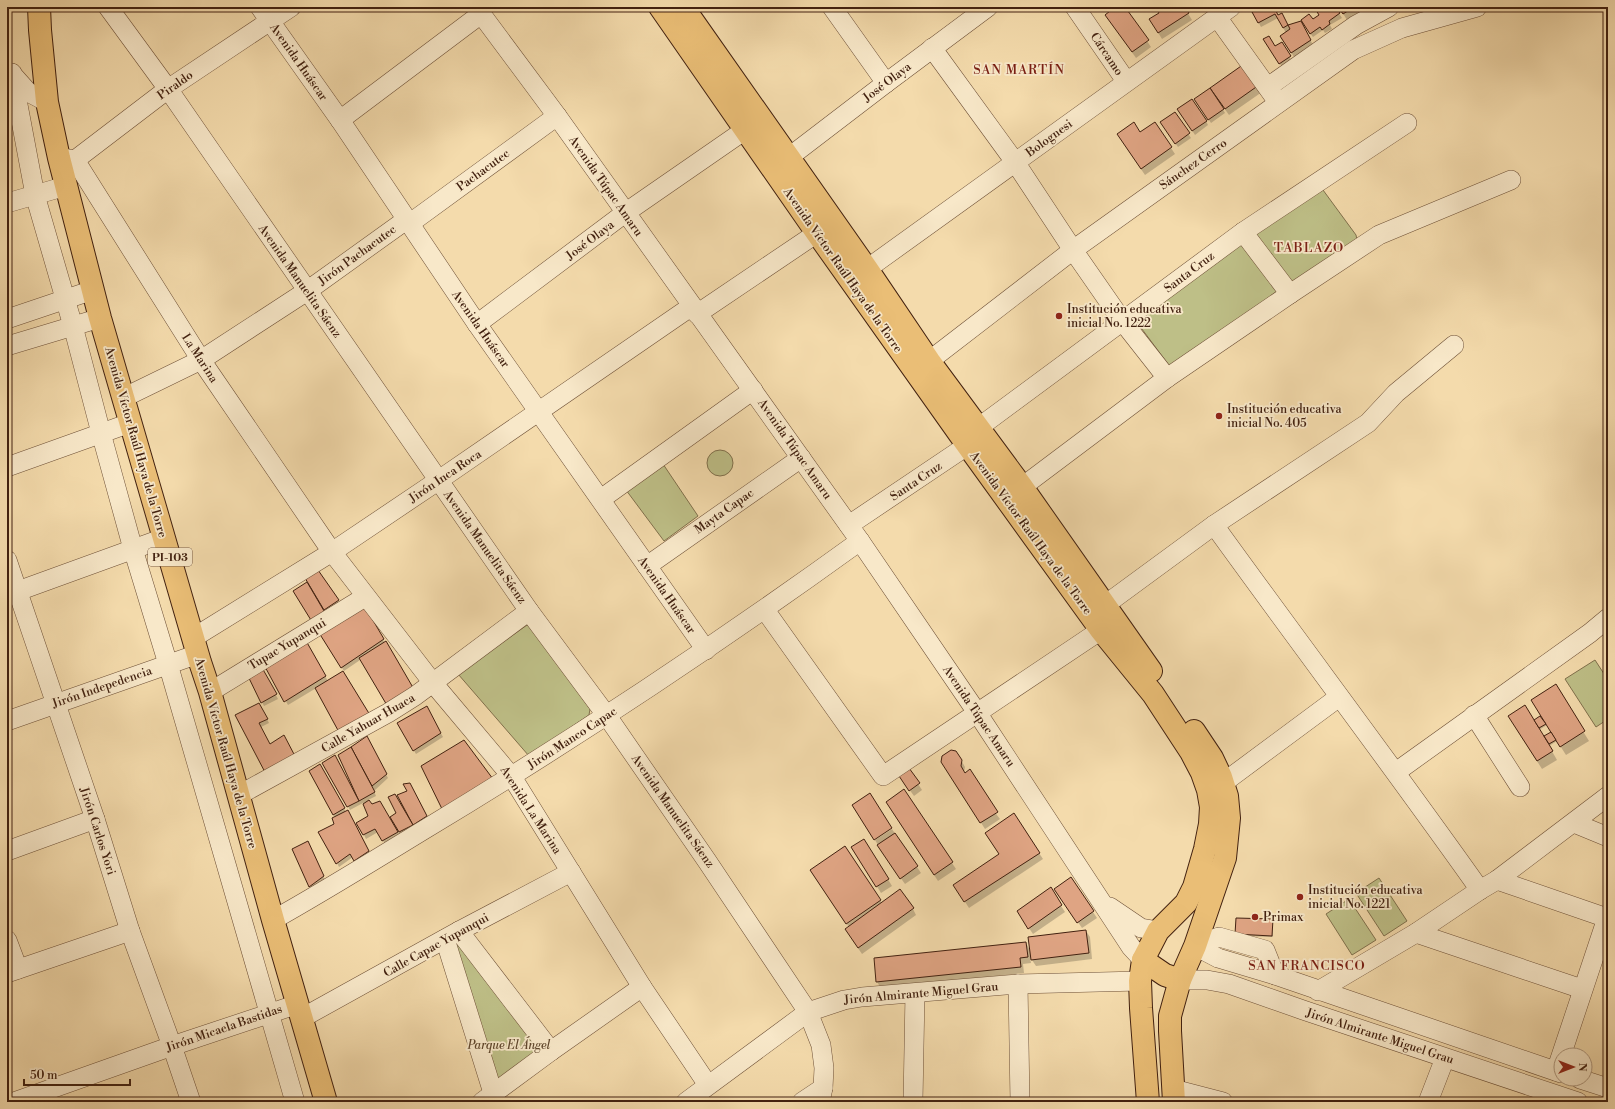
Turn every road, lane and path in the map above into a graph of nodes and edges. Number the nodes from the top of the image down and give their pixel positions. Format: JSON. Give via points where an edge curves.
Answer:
{"nodes":[{"id":1,"x":39,"y":7,"type":"edge"},
{"id":2,"x":108,"y":7,"type":"edge"},
{"id":3,"x":292,"y":7,"type":"edge"},
{"id":4,"x":660,"y":7,"type":"edge"},
{"id":5,"x":682,"y":7,"type":"edge"},
{"id":6,"x":832,"y":7,"type":"edge"},
{"id":7,"x":988,"y":7,"type":"edge"},
{"id":8,"x":1075,"y":7,"type":"edge"},
{"id":9,"x":1389,"y":7,"type":"edge"},
{"id":10,"x":1477,"y":7,"type":"edge"},
{"id":11,"x":479,"y":10,"type":"edge"},
{"id":12,"x":1224,"y":12,"type":"edge"},
{"id":13,"x":265,"y":14,"type":"edge"},
{"id":14,"x":932,"y":48,"type":"junction"},
{"id":15,"x":9,"y":69,"type":"edge"},
{"id":16,"x":1126,"y":81,"type":"junction"},
{"id":17,"x":886,"y":83,"type":"junction"},
{"id":18,"x":168,"y":89,"type":"junction"},
{"id":19,"x":1273,"y":95,"type":"junction"},
{"id":20,"x":47,"y":102,"type":"junction"},
{"id":21,"x":557,"y":116,"type":"junction"},
{"id":22,"x":340,"y":120,"type":"junction"},
{"id":23,"x":1406,"y":123,"type":"dead end"},
{"id":24,"x":745,"y":130,"type":"junction"},
{"id":25,"x":788,"y":158,"type":"junction"},
{"id":26,"x":67,"y":159,"type":"junction"},
{"id":27,"x":1015,"y":162,"type":"junction"},
{"id":28,"x":1511,"y":180,"type":"dead end"},
{"id":29,"x":66,"y":186,"type":"junction"},
{"id":30,"x":35,"y":195,"type":"junction"},
{"id":31,"x":7,"y":203,"type":"edge"},
{"id":32,"x":626,"y":213,"type":"junction"},
{"id":33,"x":407,"y":222,"type":"junction"},
{"id":34,"x":1243,"y":232,"type":"junction"},
{"id":35,"x":817,"y":233,"type":"junction"},
{"id":36,"x":1073,"y":250,"type":"junction"},
{"id":37,"x":867,"y":268,"type":"junction"},
{"id":38,"x":93,"y":290,"type":"junction"},
{"id":39,"x":307,"y":291,"type":"junction"},
{"id":40,"x":1290,"y":294,"type":"junction"},
{"id":41,"x":65,"y":300,"type":"junction"},
{"id":42,"x":694,"y":310,"type":"junction"},
{"id":43,"x":100,"y":318,"type":"junction"},
{"id":44,"x":7,"y":320,"type":"edge"},
{"id":45,"x":1123,"y":322,"type":"junction"},
{"id":46,"x":477,"y":324,"type":"junction"},
{"id":47,"x":73,"y":326,"type":"junction"},
{"id":48,"x":1454,"y":345,"type":"dead end"},
{"id":49,"x":7,"y":346,"type":"edge"},
{"id":50,"x":201,"y":360,"type":"junction"},
{"id":51,"x":929,"y":361,"type":"junction"},
{"id":52,"x":1167,"y":378,"type":"junction"},
{"id":53,"x":753,"y":390,"type":"junction"},
{"id":54,"x":123,"y":398,"type":"junction"},
{"id":55,"x":539,"y":411,"type":"junction"},
{"id":56,"x":130,"y":423,"type":"junction"},
{"id":57,"x":101,"y":433,"type":"junction"},
{"id":58,"x":976,"y":436,"type":"junction"},
{"id":59,"x":801,"y":458,"type":"junction"},
{"id":60,"x":7,"y":467,"type":"edge"},
{"id":61,"x":439,"y":480,"type":"junction"},
{"id":62,"x":1022,"y":487,"type":"junction"},
{"id":63,"x":601,"y":499,"type":"junction"},
{"id":64,"x":1214,"y":525,"type":"junction"},
{"id":65,"x":849,"y":526,"type":"junction"},
{"id":66,"x":164,"y":538,"type":"junction"},
{"id":67,"x":860,"y":541,"type":"junction"},
{"id":68,"x":133,"y":549,"type":"junction"},
{"id":69,"x":332,"y":552,"type":"junction"},
{"id":70,"x":7,"y":560,"type":"edge"},
{"id":71,"x":647,"y":566,"type":"junction"},
{"id":72,"x":12,"y":594,"type":"edge"},
{"id":73,"x":365,"y":596,"type":"junction"},
{"id":74,"x":1105,"y":604,"type":"junction"},
{"id":75,"x":765,"y":610,"type":"junction"},
{"id":76,"x":529,"y":611,"type":"junction"},
{"id":77,"x":1608,"y":618,"type":"edge"},
{"id":78,"x":1101,"y":630,"type":"junction"},
{"id":79,"x":196,"y":646,"type":"junction"},
{"id":80,"x":706,"y":650,"type":"junction"},
{"id":81,"x":168,"y":664,"type":"junction"},
{"id":82,"x":432,"y":683,"type":"junction"},
{"id":83,"x":210,"y":692,"type":"junction"},
{"id":84,"x":1339,"y":697,"type":"junction"},
{"id":85,"x":55,"y":704,"type":"junction"},
{"id":86,"x":978,"y":714,"type":"junction"},
{"id":87,"x":1474,"y":715,"type":"junction"},
{"id":88,"x":607,"y":716,"type":"junction"},
{"id":89,"x":7,"y":721,"type":"edge"},
{"id":90,"x":1396,"y":772,"type":"junction"},
{"id":91,"x":512,"y":777,"type":"junction"},
{"id":92,"x":1223,"y":783,"type":"junction"},
{"id":93,"x":1520,"y":787,"type":"dead end"},
{"id":94,"x":239,"y":795,"type":"junction"},
{"id":95,"x":1608,"y":796,"type":"edge"},
{"id":96,"x":95,"y":819,"type":"junction"},
{"id":97,"x":1574,"y":823,"type":"junction"},
{"id":98,"x":1608,"y":837,"type":"edge"},
{"id":99,"x":7,"y":850,"type":"edge"},
{"id":100,"x":571,"y":872,"type":"junction"},
{"id":101,"x":1497,"y":880,"type":"junction"},
{"id":102,"x":1480,"y":890,"type":"junction"},
{"id":103,"x":1101,"y":900,"type":"junction"},
{"id":104,"x":1608,"y":916,"type":"edge"},
{"id":105,"x":273,"y":920,"type":"junction"},
{"id":106,"x":130,"y":931,"type":"junction"},
{"id":107,"x":1158,"y":931,"type":"junction"},
{"id":108,"x":1416,"y":933,"type":"junction"},
{"id":109,"x":452,"y":935,"type":"junction"},
{"id":110,"x":7,"y":940,"type":"edge"},
{"id":111,"x":1195,"y":946,"type":"junction"},
{"id":112,"x":12,"y":971,"type":"edge"},
{"id":113,"x":1142,"y":971,"type":"junction"},
{"id":114,"x":1180,"y":980,"type":"junction"},
{"id":115,"x":1018,"y":984,"type":"junction"},
{"id":116,"x":642,"y":987,"type":"junction"},
{"id":117,"x":1582,"y":989,"type":"junction"},
{"id":118,"x":1318,"y":991,"type":"junction"},
{"id":119,"x":915,"y":993,"type":"junction"},
{"id":120,"x":300,"y":1011,"type":"junction"},
{"id":121,"x":808,"y":1012,"type":"junction"},
{"id":122,"x":268,"y":1013,"type":"junction"},
{"id":123,"x":172,"y":1046,"type":"junction"},
{"id":124,"x":1565,"y":1047,"type":"edge"},
{"id":125,"x":551,"y":1051,"type":"junction"},
{"id":126,"x":1445,"y":1058,"type":"junction"},
{"id":127,"x":1553,"y":1070,"type":"edge"},
{"id":128,"x":1593,"y":1083,"type":"edge"},
{"id":129,"x":708,"y":1085,"type":"junction"},
{"id":130,"x":1608,"y":1088,"type":"edge"},
{"id":131,"x":821,"y":1095,"type":"edge"},
{"id":132,"x":1173,"y":1095,"type":"edge"},
{"id":133,"x":1544,"y":1097,"type":"edge"},
{"id":134,"x":488,"y":1098,"type":"edge"},
{"id":135,"x":14,"y":1102,"type":"edge"},
{"id":136,"x":191,"y":1102,"type":"edge"},
{"id":137,"x":295,"y":1102,"type":"edge"},
{"id":138,"x":326,"y":1102,"type":"edge"},
{"id":139,"x":686,"y":1102,"type":"edge"},
{"id":140,"x":802,"y":1102,"type":"edge"},
{"id":141,"x":913,"y":1102,"type":"edge"},
{"id":142,"x":1020,"y":1102,"type":"edge"},
{"id":143,"x":1148,"y":1102,"type":"edge"},
{"id":144,"x":1223,"y":1102,"type":"edge"},
{"id":145,"x":1428,"y":1102,"type":"edge"},
{"id":146,"x":1578,"y":1102,"type":"edge"}],
"edges":[{"from":1,"to":20,"type":"main road","name":"Avenida Víctor Raúl Haya de la Torre","number":"PI-103"},
{"from":2,"to":18,"type":"street","name":"Avenida Manuelita Sáenz"},
{"from":3,"to":13,"type":"street","name":"Piraldo"},
{"from":4,"to":24,"type":"main road","name":"Avenida Víctor Raúl Haya de la Torre"},
{"from":5,"to":25,"type":"main road","name":"Avenida Víctor Raúl Haya de la Torre"},
{"from":6,"to":17,"type":"street"},
{"from":7,"to":14,"type":"street","name":"José Olaya"},
{"from":8,"to":16,"type":"street","name":"Cárcamo"},
{"from":9,"to":19,"type":"street","via":[[1356,25]]},
{"from":10,"to":19,"type":"street","name":"Sánchez Cerro","via":[[1402,28],[1374,39]]},
{"from":11,"to":21,"type":"street","name":"Avenida Túpac Amaru"},
{"from":11,"to":22,"type":"street"},
{"from":12,"to":16,"type":"street","name":"Bolognesi"},
{"from":12,"to":19,"type":"street"},
{"from":13,"to":18,"type":"street","name":"Piraldo"},
{"from":13,"to":22,"type":"street","name":"Avenida Huáscar"},
{"from":14,"to":17,"type":"street","name":"José Olaya"},
{"from":14,"to":27,"type":"street"},
{"from":15,"to":20,"type":"street","via":[[28,92]]},
{"from":15,"to":30,"type":"street"},
{"from":16,"to":27,"type":"street","name":"Bolognesi"},
{"from":17,"to":25,"type":"street","name":"José Olaya"},
{"from":18,"to":26,"type":"street","name":"Piraldo"},
{"from":18,"to":39,"type":"street","name":"Avenida Manuelita Sáenz"},
{"from":19,"to":36,"type":"street","name":"Sánchez Cerro"},
{"from":20,"to":26,"type":"main road","name":"Avenida Víctor Raúl Haya de la Torre","number":"PI-103"},
{"from":21,"to":32,"type":"street","name":"Avenida Túpac Amaru"},
{"from":21,"to":33,"type":"street","name":"Pachacutec"},
{"from":22,"to":33,"type":"street","name":"Avenida Huáscar"},
{"from":23,"to":34,"type":"street","name":"Santa Cruz"},
{"from":24,"to":32,"type":"street","name":"José Olaya"},
{"from":24,"to":35,"type":"main road","name":"Avenida Víctor Raúl Haya de la Torre"},
{"from":25,"to":37,"type":"main road","name":"Avenida Víctor Raúl Haya de la Torre"},
{"from":26,"to":29,"type":"main road","name":"Avenida Víctor Raúl Haya de la Torre","number":"PI-103"},
{"from":26,"to":50,"type":"street","name":"La Marina"},
{"from":27,"to":36,"type":"street"},
{"from":27,"to":37,"type":"street","name":"Bolognesi"},
{"from":28,"to":40,"type":"street","via":[[1378,235]]},
{"from":29,"to":30,"type":"street"},
{"from":29,"to":38,"type":"main road","name":"Avenida Víctor Raúl Haya de la Torre","number":"PI-103"},
{"from":30,"to":31,"type":"street"},
{"from":30,"to":41,"type":"street"},
{"from":32,"to":42,"type":"street","name":"Avenida Túpac Amaru"},
{"from":32,"to":46,"type":"street","name":"José Olaya"},
{"from":33,"to":39,"type":"street","name":"Jirón Pachacutec"},
{"from":33,"to":46,"type":"street","name":"Avenida Huáscar"},
{"from":34,"to":40,"type":"street"},
{"from":34,"to":45,"type":"street","name":"Santa Cruz"},
{"from":35,"to":42,"type":"street","name":"Jirón Inca Roca"},
{"from":35,"to":58,"type":"main road","name":"Avenida Víctor Raúl Haya de la Torre"},
{"from":36,"to":45,"type":"street"},
{"from":36,"to":51,"type":"street","name":"Sánchez Cerro"},
{"from":37,"to":51,"type":"main road","name":"Avenida Víctor Raúl Haya de la Torre"},
{"from":38,"to":41,"type":"street"},
{"from":38,"to":43,"type":"main road","name":"Avenida Víctor Raúl Haya de la Torre","number":"PI-103"},
{"from":39,"to":50,"type":"street","name":"Jirón Pachacutec"},
{"from":39,"to":61,"type":"street","name":"Avenida Manuelita Sáenz"},
{"from":40,"to":52,"type":"street"},
{"from":41,"to":44,"type":"street"},
{"from":41,"to":47,"type":"street"},
{"from":42,"to":53,"type":"street","name":"Avenida Túpac Amaru"},
{"from":42,"to":55,"type":"street","name":"Jirón Inca Roca"},
{"from":43,"to":47,"type":"street"},
{"from":43,"to":54,"type":"main road","name":"Avenida Víctor Raúl Haya de la Torre","number":"PI-103"},
{"from":45,"to":52,"type":"street"},
{"from":45,"to":58,"type":"street","name":"Santa Cruz"},
{"from":46,"to":55,"type":"street","name":"Avenida Huáscar"},
{"from":47,"to":49,"type":"street"},
{"from":47,"to":57,"type":"street"},
{"from":48,"to":64,"type":"street","via":[[1396,393],[1368,423]]},
{"from":50,"to":54,"type":"street","name":"Jirón Pachacutec"},
{"from":50,"to":69,"type":"street","name":"La Marina"},
{"from":51,"to":58,"type":"main road","name":"Avenida Víctor Raúl Haya de la Torre"},
{"from":52,"to":62,"type":"street"},
{"from":53,"to":59,"type":"street","name":"Avenida Túpac Amaru"},
{"from":53,"to":63,"type":"street"},
{"from":54,"to":56,"type":"main road","name":"Avenida Víctor Raúl Haya de la Torre","number":"PI-103"},
{"from":55,"to":61,"type":"street","name":"Jirón Inca Roca"},
{"from":55,"to":63,"type":"street","name":"Avenida Huáscar"},
{"from":56,"to":57,"type":"street"},
{"from":56,"to":66,"type":"main road","name":"Avenida Víctor Raúl Haya de la Torre","number":"PI-103"},
{"from":57,"to":60,"type":"street"},
{"from":57,"to":68,"type":"street"},
{"from":58,"to":62,"type":"main road","name":"Avenida Víctor Raúl Haya de la Torre"},
{"from":58,"to":65,"type":"street","name":"Santa Cruz"},
{"from":58,"to":78,"type":"main road","name":"Avenida Víctor Raúl Haya de la Torre"},
{"from":59,"to":65,"type":"street","name":"Avenida Túpac Amaru"},
{"from":59,"to":71,"type":"street","name":"Mayta Capac"},
{"from":61,"to":69,"type":"street","name":"Jirón Inca Roca"},
{"from":61,"to":76,"type":"street","name":"Avenida Manuelita Sáenz"},
{"from":62,"to":74,"type":"main road","name":"Avenida Víctor Raúl Haya de la Torre"},
{"from":63,"to":71,"type":"street","name":"Avenida Huáscar"},
{"from":64,"to":74,"type":"street"},
{"from":64,"to":84,"type":"street"},
{"from":65,"to":67,"type":"street","name":"Avenida Túpac Amaru"},
{"from":66,"to":68,"type":"street"},
{"from":66,"to":79,"type":"main road","name":"Avenida Víctor Raúl Haya de la Torre","number":"PI-103"},
{"from":67,"to":75,"type":"street","name":"Jirón Manco Capac"},
{"from":67,"to":86,"type":"street","name":"Avenida Túpac Amaru"},
{"from":68,"to":72,"type":"street"},
{"from":68,"to":81,"type":"street"},
{"from":69,"to":73,"type":"street","name":"Avenida La Marina"},
{"from":69,"to":79,"type":"street","name":"Jirón Inca Roca"},
{"from":70,"to":72,"type":"street","name":"Jirón Carlos Yori"},
{"from":71,"to":80,"type":"street","name":"Avenida Huáscar"},
{"from":72,"to":85,"type":"street","name":"Jirón Carlos Yori"},
{"from":73,"to":82,"type":"street","name":"Avenida La Marina"},
{"from":73,"to":83,"type":"street","name":"Tupac Yupanqui"},
{"from":74,"to":92,"type":"main road","name":"Avenida Víctor Raúl Haya de la Torre","via":[[1212,758]]},
{"from":75,"to":80,"type":"street","name":"Jirón Manco Capac"},
{"from":75,"to":86,"type":"street","via":[[883,776]]},
{"from":76,"to":82,"type":"street","name":"Calle Yahuar Huaca"},
{"from":76,"to":88,"type":"street","name":"Avenida Manuelita Sáenz"},
{"from":77,"to":87,"type":"street"},
{"from":78,"to":86,"type":"street"},
{"from":78,"to":107,"type":"main road","name":"Avenida Víctor Raúl Haya de la Torre","via":[[1153,694],[1191,752],[1208,790],[1211,806],[1210,824],[1194,887],[1186,903]]},
{"from":79,"to":81,"type":"street","name":"Jirón Indepedencia"},
{"from":79,"to":83,"type":"main road","name":"Avenida Víctor Raúl Haya de la Torre","number":"PI-103"},
{"from":80,"to":88,"type":"street","name":"Jirón Manco Capac"},
{"from":81,"to":85,"type":"street","name":"Jirón Indepedencia"},
{"from":81,"to":122,"type":"street"},
{"from":82,"to":91,"type":"street","name":"Avenida La Marina"},
{"from":82,"to":94,"type":"street","name":"Calle Yahuar Huaca","via":[[388,713]]},
{"from":83,"to":94,"type":"main road","name":"Avenida Víctor Raúl Haya de la Torre","number":"PI-103"},
{"from":84,"to":90,"type":"street"},
{"from":84,"to":92,"type":"street"},
{"from":85,"to":89,"type":"street","name":"Jirón Indepedencia"},
{"from":85,"to":96,"type":"street","name":"Jirón Carlos Yori"},
{"from":86,"to":103,"type":"street","name":"Avenida Túpac Amaru"},
{"from":87,"to":90,"type":"street"},
{"from":87,"to":93,"type":"street"},
{"from":88,"to":91,"type":"street","name":"Jirón Manco Capac"},
{"from":88,"to":121,"type":"street","name":"Avenida Manuelita Sáenz"},
{"from":90,"to":102,"type":"street"},
{"from":91,"to":100,"type":"street","name":"Avenida La Marina"},
{"from":91,"to":105,"type":"street","name":"Jirón Manco Capac"},
{"from":92,"to":111,"type":"main road","name":"Avenida Víctor Raúl Haya de la Torre","via":[[1229,818],[1225,858]]},
{"from":94,"to":105,"type":"main road","name":"Avenida Víctor Raúl Haya de la Torre","number":"PI-103"},
{"from":95,"to":97,"type":"street"},
{"from":96,"to":99,"type":"street"},
{"from":96,"to":106,"type":"street","name":"Jirón Carlos Yori"},
{"from":97,"to":98,"type":"street"},
{"from":97,"to":101,"type":"street"},
{"from":100,"to":109,"type":"street","name":"Calle Capac Yupanqui"},
{"from":100,"to":116,"type":"street","name":"Avenida La Marina"},
{"from":101,"to":102,"type":"street"},
{"from":101,"to":104,"type":"street"},
{"from":102,"to":108,"type":"street"},
{"from":103,"to":107,"type":"street","name":"Avenida Túpac Amaru","via":[[1141,928]]},
{"from":103,"to":113,"type":"street","name":"Avenida Túpac Amaru","via":[[1131,947]]},
{"from":104,"to":117,"type":"street"},
{"from":105,"to":120,"type":"main road","name":"Avenida Víctor Raúl Haya de la Torre","number":"PI-103"},
{"from":106,"to":112,"type":"street"},
{"from":106,"to":123,"type":"street","name":"Jirón Carlos Yori"},
{"from":107,"to":111,"type":"main road","via":[[1181,932],[1189,937]]},
{"from":107,"to":113,"type":"main road","name":"Avenida Víctor Raúl Haya de la Torre"},
{"from":108,"to":117,"type":"street"},
{"from":108,"to":118,"type":"street"},
{"from":109,"to":120,"type":"street","name":"Calle Capac Yupanqui"},
{"from":109,"to":125,"type":"street"},
{"from":109,"to":134,"type":"street"},
{"from":110,"to":112,"type":"street"},
{"from":111,"to":114,"type":"main road","name":"Avenida Víctor Raúl Haya de la Torre"},
{"from":111,"to":118,"type":"street","name":"Jirón Almirante Miguel Grau","via":[[1218,958]]},
{"from":113,"to":114,"type":"main road"},
{"from":113,"to":115,"type":"street","name":"Jirón Almirante Miguel Grau"},
{"from":113,"to":143,"type":"main road"},
{"from":114,"to":126,"type":"street","name":"Jirón Almirante Miguel Grau","via":[[1207,980],[1229,984]]},
{"from":114,"to":132,"type":"main road","name":"Avenida Víctor Raúl Haya de la Torre","via":[[1170,1016]]},
{"from":115,"to":119,"type":"street","name":"Jirón Almirante Miguel Grau"},
{"from":115,"to":142,"type":"street"},
{"from":116,"to":125,"type":"street"},
{"from":116,"to":129,"type":"street","name":"Avenida La Marina"},
{"from":117,"to":124,"type":"street"},
{"from":118,"to":127,"type":"street","name":"Jirón Almirante Miguel Grau"},
{"from":119,"to":121,"type":"street","name":"Jirón Almirante Miguel Grau","via":[[844,1000]]},
{"from":119,"to":141,"type":"street"},
{"from":120,"to":122,"type":"street","name":"Jirón Micaela Bastidas"},
{"from":120,"to":138,"type":"main road","name":"Avenida Víctor Raúl Haya de la Torre","number":"PI-103"},
{"from":121,"to":129,"type":"street","name":"Jirón Almirante Miguel Grau"},
{"from":121,"to":131,"type":"street","name":"Avenida Manuelita Sáenz","via":[[821,1045],[824,1068]]},
{"from":122,"to":123,"type":"street","name":"Jirón Micaela Bastidas"},
{"from":122,"to":137,"type":"street"},
{"from":123,"to":135,"type":"street","name":"Jirón Micaela Bastidas"},
{"from":123,"to":136,"type":"street","name":"Jirón Carlos Yori"},
{"from":125,"to":134,"type":"street"},
{"from":126,"to":133,"type":"street","name":"Jirón Almirante Miguel Grau"},
{"from":126,"to":145,"type":"street"},
{"from":128,"to":130,"type":"street"},
{"from":129,"to":139,"type":"street","name":"Jirón Almirante Miguel Grau"},
{"from":131,"to":140,"type":"street"},
{"from":132,"to":144,"type":"street"},
{"from":133,"to":146,"type":"street","name":"Jirón Almirante Miguel Grau"}]}
